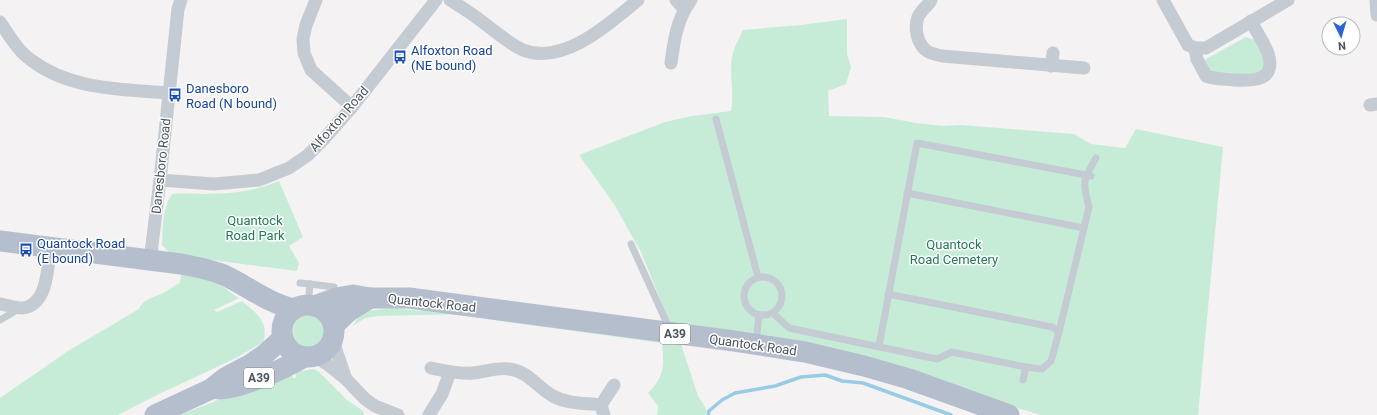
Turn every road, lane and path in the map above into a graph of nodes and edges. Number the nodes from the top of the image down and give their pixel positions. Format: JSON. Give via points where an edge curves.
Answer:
{"nodes":[{"id":1,"x":180,"y":0,"type":"edge"},
{"id":2,"x":316,"y":0,"type":"edge"},
{"id":3,"x":436,"y":0,"type":"edge"},
{"id":4,"x":450,"y":0,"type":"edge"},
{"id":5,"x":638,"y":0,"type":"edge"},
{"id":6,"x":931,"y":0,"type":"edge"},
{"id":7,"x":1163,"y":0,"type":"edge"},
{"id":8,"x":1288,"y":0,"type":"edge"},
{"id":9,"x":1376,"y":0,"type":"edge"},
{"id":10,"x":684,"y":3,"type":"edge"},
{"id":11,"x":1377,"y":15,"type":"edge"},
{"id":12,"x":1251,"y":21,"type":"junction"},
{"id":13,"x":0,"y":22,"type":"edge"},
{"id":14,"x":1195,"y":48,"type":"junction"},
{"id":15,"x":671,"y":63,"type":"dead end"},
{"id":16,"x":1084,"y":68,"type":"dead end"},
{"id":17,"x":168,"y":93,"type":"junction"},
{"id":18,"x":352,"y":107,"type":"junction"},
{"id":19,"x":716,"y":119,"type":"dead end"},
{"id":20,"x":1096,"y":158,"type":"dead end"},
{"id":21,"x":1088,"y":175,"type":"junction"},
{"id":22,"x":160,"y":180,"type":"junction"},
{"id":23,"x":907,"y":194,"type":"junction"},
{"id":24,"x":1084,"y":228,"type":"junction"},
{"id":25,"x":0,"y":241,"type":"edge"},
{"id":26,"x":631,"y":244,"type":"dead end"},
{"id":27,"x":50,"y":247,"type":"junction"},
{"id":28,"x":150,"y":261,"type":"junction"},
{"id":29,"x":758,"y":277,"type":"junction"},
{"id":30,"x":300,"y":283,"type":"dead end"},
{"id":31,"x":310,"y":284,"type":"junction"},
{"id":32,"x":334,"y":287,"type":"dead end"},
{"id":33,"x":253,"y":292,"type":"junction"},
{"id":34,"x":888,"y":294,"type":"junction"},
{"id":35,"x":370,"y":298,"type":"junction"},
{"id":36,"x":0,"y":304,"type":"edge"},
{"id":37,"x":305,"y":307,"type":"junction"},
{"id":38,"x":21,"y":308,"type":"junction"},
{"id":39,"x":773,"y":313,"type":"junction"},
{"id":40,"x":759,"y":315,"type":"junction"},
{"id":41,"x":0,"y":320,"type":"edge"},
{"id":42,"x":1059,"y":332,"type":"junction"},
{"id":43,"x":282,"y":333,"type":"junction"},
{"id":44,"x":333,"y":333,"type":"junction"},
{"id":45,"x":672,"y":334,"type":"junction"},
{"id":46,"x":756,"y":344,"type":"junction"},
{"id":47,"x":879,"y":346,"type":"junction"},
{"id":48,"x":309,"y":356,"type":"junction"},
{"id":49,"x":1026,"y":367,"type":"junction"},
{"id":50,"x":430,"y":368,"type":"dead end"},
{"id":51,"x":450,"y":372,"type":"junction"},
{"id":52,"x":346,"y":380,"type":"junction"},
{"id":53,"x":1023,"y":380,"type":"dead end"},
{"id":54,"x":614,"y":385,"type":"dead end"},
{"id":55,"x":211,"y":389,"type":"junction"},
{"id":56,"x":602,"y":410,"type":"edge"},
{"id":57,"x":155,"y":415,"type":"edge"},
{"id":58,"x":398,"y":415,"type":"edge"},
{"id":59,"x":429,"y":415,"type":"edge"},
{"id":60,"x":1008,"y":415,"type":"edge"}],
"edges":[{"from":1,"to":17,"type":"street","name":"Danesboro Road"},
{"from":2,"to":18,"type":"street","via":[[306,25],[304,53],[312,70]]},
{"from":3,"to":18,"type":"street","name":"Alfoxton Road"},
{"from":4,"to":5,"type":"street","via":[[508,41],[523,50],[538,54],[552,54],[564,50],[592,35]]},
{"from":6,"to":16,"type":"street","via":[[918,17],[916,28],[921,44],[933,54],[1052,59]]},
{"from":7,"to":14,"type":"street","via":[[1188,45]]},
{"from":8,"to":12,"type":"street"},
{"from":9,"to":11,"type":"street"},
{"from":10,"to":15,"type":"street","via":[[678,26],[679,48]]},
{"from":12,"to":14,"type":"street","via":[[1206,48]]},
{"from":12,"to":14,"type":"street","via":[[1269,56],[1270,66],[1266,75],[1260,79],[1252,81],[1206,76],[1197,59]]},
{"from":13,"to":17,"type":"street","via":[[30,60],[56,75],[86,85]]},
{"from":17,"to":22,"type":"street","name":"Danesboro Road"},
{"from":18,"to":22,"type":"street","name":"Alfoxton Road","via":[[308,155],[289,168],[259,180],[214,184]]},
{"from":19,"to":29,"type":"lane"},
{"from":20,"to":21,"type":"lane"},
{"from":21,"to":23,"type":"lane","via":[[917,143]]},
{"from":21,"to":24,"type":"lane","via":[[1084,188],[1089,207]]},
{"from":22,"to":28,"type":"street","name":"Danesboro Road"},
{"from":23,"to":24,"type":"lane"},
{"from":23,"to":34,"type":"lane"},
{"from":24,"to":42,"type":"lane"},
{"from":25,"to":27,"type":"main road"},
{"from":26,"to":45,"type":"lane"},
{"from":27,"to":28,"type":"main road"},
{"from":27,"to":38,"type":"street","via":[[44,292],[35,302]]},
{"from":28,"to":33,"type":"main road","via":[[207,269],[226,276]]},
{"from":29,"to":39,"type":"lane","via":[[764,276],[775,281],[782,291],[781,303]]},
{"from":29,"to":40,"type":"lane","via":[[747,285],[743,297],[749,309]]},
{"from":30,"to":31,"type":"lane"},
{"from":31,"to":32,"type":"lane"},
{"from":31,"to":37,"type":"lane"},
{"from":33,"to":37,"type":"main road","via":[[282,306]]},
{"from":33,"to":43,"type":"main road"},
{"from":34,"to":42,"type":"lane","via":[[1052,327]]},
{"from":34,"to":47,"type":"lane"},
{"from":35,"to":37,"type":"main road","name":"Quantock Road","number":"A39","via":[[343,297]]},
{"from":35,"to":44,"type":"main road","name":"Quantock Road","number":"A39","via":[[349,312]]},
{"from":35,"to":45,"type":"main road","name":"Quantock Road","number":"A39","via":[[409,298]]},
{"from":36,"to":38,"type":"street"},
{"from":37,"to":43,"type":"main road","number":"A39","via":[[284,319]]},
{"from":37,"to":44,"type":"main road","via":[[325,311],[330,317]]},
{"from":38,"to":41,"type":"lane"},
{"from":39,"to":40,"type":"lane"},
{"from":39,"to":47,"type":"lane","via":[[789,328]]},
{"from":40,"to":46,"type":"lane"},
{"from":42,"to":49,"type":"lane","via":[[1051,361],[1042,369]]},
{"from":43,"to":48,"type":"main road","via":[[292,352]]},
{"from":43,"to":55,"type":"main road","number":"A39","via":[[264,355]]},
{"from":44,"to":48,"type":"main road","number":"A39","via":[[327,351]]},
{"from":44,"to":52,"type":"street"},
{"from":45,"to":46,"type":"main road","name":"Quantock Road","number":"A39"},
{"from":46,"to":60,"type":"main road","name":"Quantock Road","number":"A39","via":[[805,352],[870,368],[909,379]]},
{"from":47,"to":49,"type":"lane","via":[[937,359],[952,352]]},
{"from":48,"to":52,"type":"street","via":[[327,364]]},
{"from":48,"to":55,"type":"main road","number":"A39","via":[[239,386]]},
{"from":49,"to":53,"type":"lane"},
{"from":50,"to":51,"type":"street"},
{"from":51,"to":56,"type":"street","via":[[472,373],[509,369],[525,375],[553,396]]},
{"from":51,"to":59,"type":"street","via":[[442,394]]},
{"from":52,"to":58,"type":"street","via":[[375,406]]},
{"from":54,"to":56,"type":"street"},
{"from":55,"to":57,"type":"main road","number":"A39"}]}
